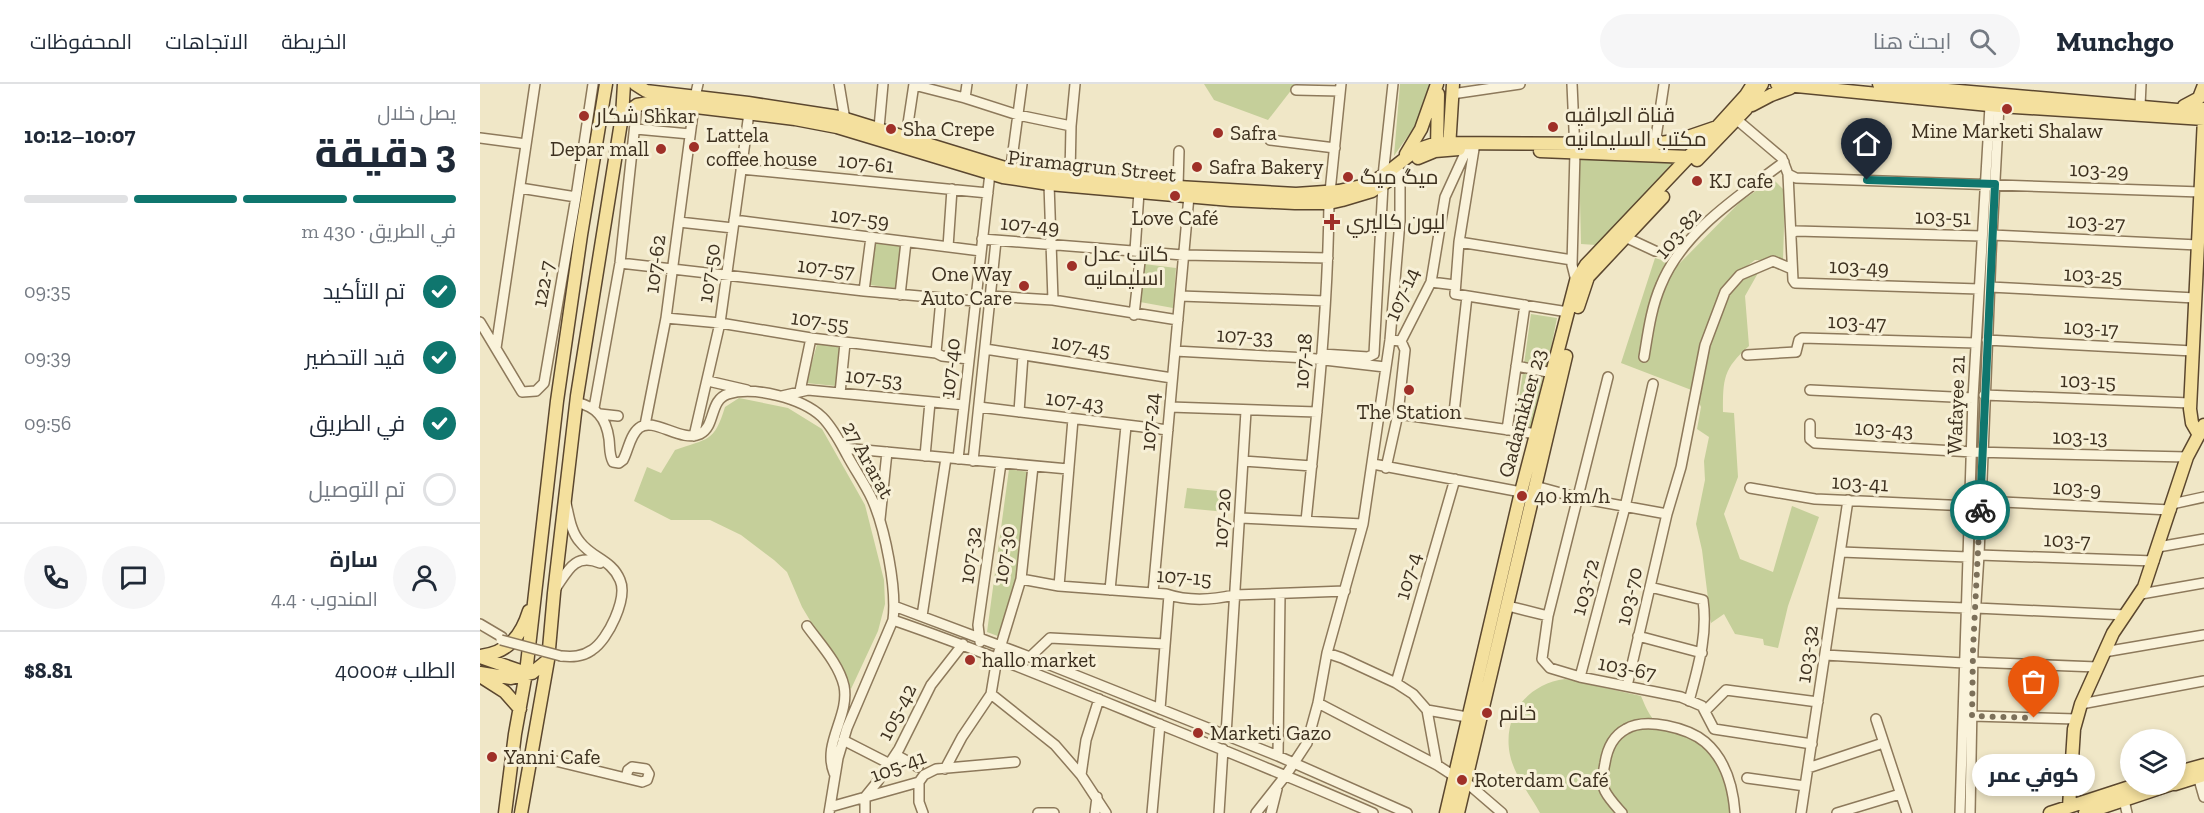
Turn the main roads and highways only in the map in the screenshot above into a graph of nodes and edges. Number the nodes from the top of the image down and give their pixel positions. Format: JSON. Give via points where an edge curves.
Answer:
{"nodes":[{"id":1,"x":606,"y":84,"type":"edge"},
{"id":2,"x":624,"y":84,"type":"edge"},
{"id":3,"x":635,"y":84,"type":"edge"},
{"id":4,"x":1437,"y":84,"type":"edge"},
{"id":5,"x":1753,"y":84,"type":"edge"},
{"id":6,"x":1762,"y":84,"type":"edge"},
{"id":7,"x":1777,"y":84,"type":"edge"},
{"id":8,"x":1879,"y":84,"type":"edge"},
{"id":9,"x":1894,"y":85,"type":"edge"},
{"id":10,"x":2204,"y":85,"type":"edge"},
{"id":11,"x":1798,"y":86,"type":"junction"},
{"id":12,"x":1453,"y":89,"type":"edge"},
{"id":13,"x":695,"y":96,"type":"edge"},
{"id":14,"x":1994,"y":97,"type":"edge"},
{"id":15,"x":1746,"y":109,"type":"junction"},
{"id":16,"x":2204,"y":109,"type":"edge"},
{"id":17,"x":2177,"y":110,"type":"junction"},
{"id":18,"x":622,"y":116,"type":"junction"},
{"id":19,"x":2167,"y":118,"type":"junction"},
{"id":20,"x":2204,"y":119,"type":"edge"},
{"id":21,"x":1718,"y":127,"type":"junction"},
{"id":22,"x":2204,"y":141,"type":"edge"},
{"id":23,"x":1443,"y":146,"type":"junction"},
{"id":24,"x":596,"y":148,"type":"junction"},
{"id":25,"x":1575,"y":148,"type":"junction"},
{"id":26,"x":616,"y":152,"type":"junction"},
{"id":27,"x":1695,"y":156,"type":"junction"},
{"id":28,"x":1403,"y":159,"type":"junction"},
{"id":29,"x":594,"y":164,"type":"junction"},
{"id":30,"x":614,"y":166,"type":"junction"},
{"id":31,"x":1010,"y":173,"type":"junction"},
{"id":32,"x":1383,"y":181,"type":"junction"},
{"id":33,"x":1329,"y":197,"type":"junction"},
{"id":34,"x":2202,"y":435,"type":"edge"},
{"id":35,"x":536,"y":590,"type":"junction"},
{"id":36,"x":480,"y":656,"type":"edge"},
{"id":37,"x":548,"y":660,"type":"junction"},
{"id":38,"x":526,"y":673,"type":"junction"},
{"id":39,"x":480,"y":675,"type":"edge"},
{"id":40,"x":521,"y":704,"type":"junction"},
{"id":41,"x":539,"y":705,"type":"junction"},
{"id":42,"x":536,"y":719,"type":"junction"},
{"id":43,"x":2202,"y":772,"type":"edge"},
{"id":44,"x":2186,"y":773,"type":"edge"},
{"id":45,"x":1460,"y":779,"type":"junction"},
{"id":46,"x":2186,"y":779,"type":"edge"},
{"id":47,"x":2120,"y":790,"type":"edge"},
{"id":48,"x":2140,"y":795,"type":"edge"},
{"id":49,"x":2069,"y":807,"type":"junction"},
{"id":50,"x":505,"y":813,"type":"edge"},
{"id":51,"x":521,"y":813,"type":"edge"},
{"id":52,"x":1446,"y":813,"type":"edge"},
{"id":53,"x":1458,"y":813,"type":"edge"},
{"id":54,"x":2050,"y":813,"type":"edge"},
{"id":55,"x":2085,"y":813,"type":"edge"}],
"edges":[{"from":1,"to":24,"type":"main road"},
{"from":2,"to":18,"type":"main road"},
{"from":3,"to":13,"type":"main road","name":"Piramagrun Street","via":[[646,92]]},
{"from":4,"to":23,"type":"main road"},
{"from":4,"to":28,"type":"main road","via":[[1421,129]]},
{"from":5,"to":21,"type":"main road","name":"Qadamkher 23"},
{"from":6,"to":15,"type":"main road","name":"Qadamkher 23"},
{"from":7,"to":11,"type":"main road"},
{"from":8,"to":9,"type":"main road"},
{"from":9,"to":14,"type":"main road"},
{"from":10,"to":17,"type":"main road","via":[[2197,101]]},
{"from":11,"to":14,"type":"main road"},
{"from":11,"to":15,"type":"main road"},
{"from":12,"to":23,"type":"main road"},
{"from":13,"to":18,"type":"main road","name":"Piramagrun Street","via":[[638,105]]},
{"from":13,"to":31,"type":"main road","name":"Piramagrun Street","via":[[797,110],[879,128]]},
{"from":13,"to":31,"type":"main road","name":"Piramagrun Street","via":[[749,113],[837,127],[990,173]]},
{"from":14,"to":17,"type":"main road"},
{"from":14,"to":19,"type":"main road"},
{"from":15,"to":27,"type":"main road","name":"Qadamkher 23"},
{"from":16,"to":17,"type":"main road"},
{"from":18,"to":26,"type":"main road"},
{"from":19,"to":20,"type":"main road"},
{"from":19,"to":22,"type":"main road","via":[[2198,126]]},
{"from":20,"to":22,"type":"main road"},
{"from":21,"to":25,"type":"main road","via":[[1679,141]]},
{"from":21,"to":27,"type":"main road","name":"Qadamkher 23"},
{"from":22,"to":34,"type":"main road","via":[[2190,403],[2192,423]]},
{"from":23,"to":25,"type":"main road"},
{"from":23,"to":25,"type":"main road"},
{"from":23,"to":28,"type":"main road","name":"Piramagrun Street","via":[[1416,150]]},
{"from":23,"to":32,"type":"main road","name":"Piramagrun Street"},
{"from":24,"to":26,"type":"main road"},
{"from":24,"to":29,"type":"main road"},
{"from":25,"to":27,"type":"main road"},
{"from":26,"to":30,"type":"main road"},
{"from":27,"to":45,"type":"main road","name":"Qadamkher 23","via":[[1588,277],[1581,293],[1508,606]]},
{"from":27,"to":45,"type":"main road","name":"Qadamkher 23","via":[[1586,265],[1576,281],[1467,717]]},
{"from":28,"to":32,"type":"main road","name":"Piramagrun Street"},
{"from":29,"to":30,"type":"main road"},
{"from":29,"to":35,"type":"main road","via":[[557,401]]},
{"from":30,"to":37,"type":"main road","via":[[576,402]]},
{"from":31,"to":33,"type":"main road","name":"Piramagrun Street"},
{"from":31,"to":33,"type":"main road","name":"Piramagrun Street","via":[[1049,184],[1252,201]]},
{"from":32,"to":33,"type":"main road","name":"Piramagrun Street"},
{"from":34,"to":49,"type":"main road","via":[[2189,453],[2141,594],[2113,633],[2080,704],[2072,750]]},
{"from":35,"to":36,"type":"main road","via":[[527,619],[514,641],[503,650]]},
{"from":35,"to":38,"type":"main road"},
{"from":36,"to":38,"type":"main road"},
{"from":37,"to":38,"type":"main road","via":[[532,673]]},
{"from":37,"to":41,"type":"main road"},
{"from":38,"to":39,"type":"main road","via":[[519,678]]},
{"from":38,"to":40,"type":"main road"},
{"from":38,"to":41,"type":"main road"},
{"from":39,"to":40,"type":"main road"},
{"from":40,"to":42,"type":"main road","via":[[527,700],[532,703]]},
{"from":40,"to":50,"type":"main road"},
{"from":41,"to":42,"type":"main road"},
{"from":42,"to":51,"type":"main road"},
{"from":43,"to":44,"type":"main road"},
{"from":43,"to":46,"type":"main road"},
{"from":45,"to":52,"type":"main road","name":"Qadamkher 23"},
{"from":45,"to":53,"type":"main road","name":"Qadamkher 23"},
{"from":47,"to":49,"type":"main road"},
{"from":48,"to":55,"type":"main road"},
{"from":49,"to":54,"type":"main road"}]}
